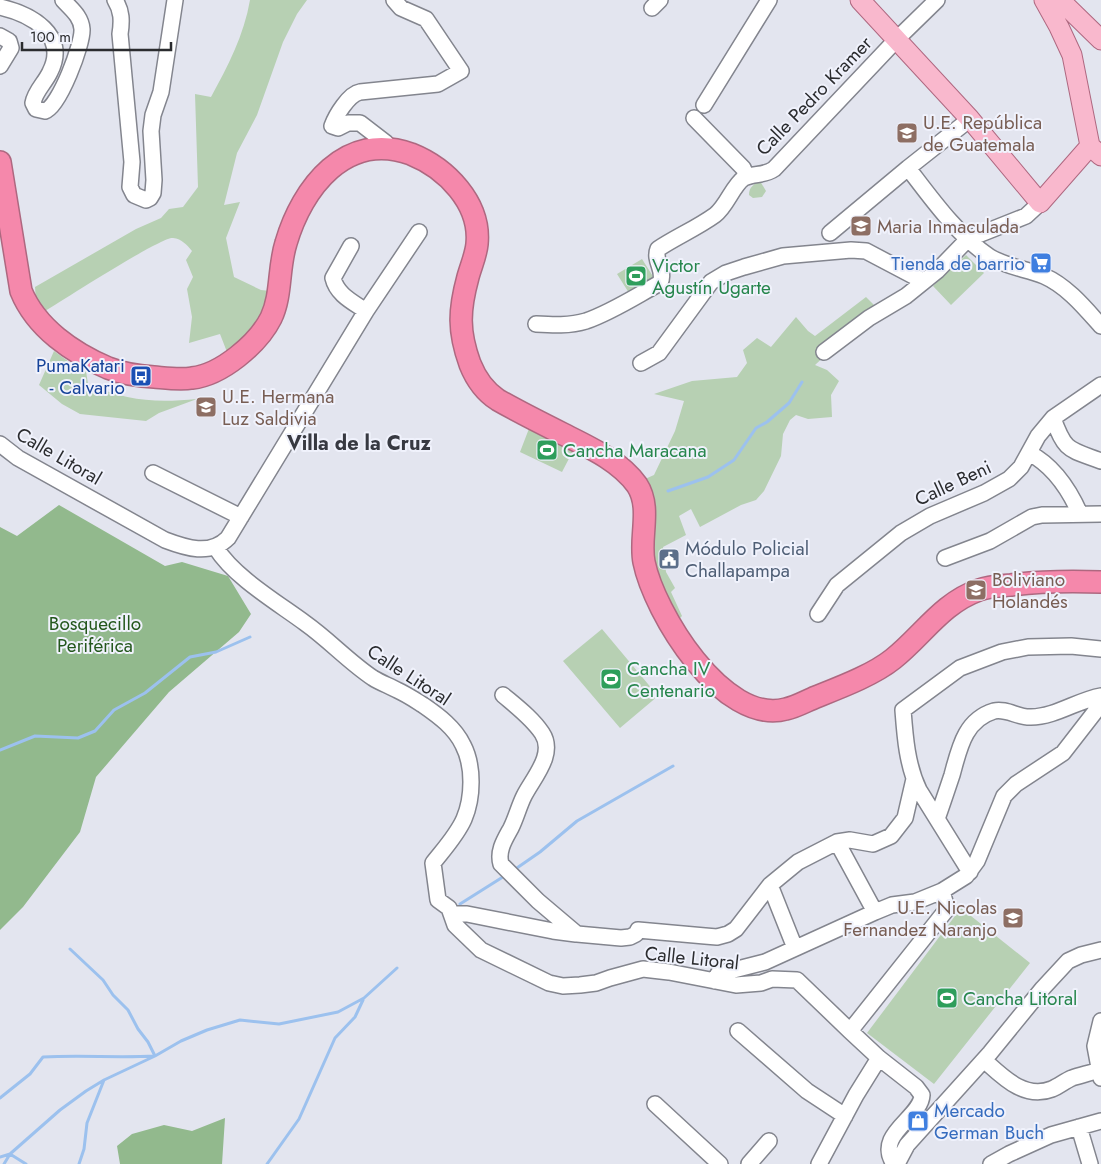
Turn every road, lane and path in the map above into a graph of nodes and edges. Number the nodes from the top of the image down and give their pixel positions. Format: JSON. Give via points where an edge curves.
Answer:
{"nodes":[{"id":1,"x":63,"y":0,"type":"edge"},
{"id":2,"x":115,"y":0,"type":"edge"},
{"id":3,"x":175,"y":0,"type":"edge"},
{"id":4,"x":394,"y":0,"type":"edge"},
{"id":5,"x":769,"y":0,"type":"edge"},
{"id":6,"x":860,"y":0,"type":"edge"},
{"id":7,"x":937,"y":0,"type":"edge"},
{"id":8,"x":1044,"y":0,"type":"edge"},
{"id":9,"x":1060,"y":0,"type":"edge"},
{"id":10,"x":0,"y":7,"type":"edge"},
{"id":11,"x":0,"y":36,"type":"edge"},
{"id":12,"x":897,"y":39,"type":"junction"},
{"id":13,"x":1101,"y":40,"type":"edge"},
{"id":14,"x":0,"y":66,"type":"edge"},
{"id":15,"x":704,"y":105,"type":"dead end"},
{"id":16,"x":694,"y":118,"type":"dead end"},
{"id":17,"x":970,"y":119,"type":"junction"},
{"id":18,"x":387,"y":149,"type":"junction"},
{"id":19,"x":1096,"y":151,"type":"edge"},
{"id":20,"x":0,"y":162,"type":"edge"},
{"id":21,"x":908,"y":168,"type":"junction"},
{"id":22,"x":747,"y":177,"type":"junction"},
{"id":23,"x":1040,"y":203,"type":"junction"},
{"id":24,"x":419,"y":232,"type":"dead end"},
{"id":25,"x":830,"y":233,"type":"dead end"},
{"id":26,"x":968,"y":239,"type":"junction"},
{"id":27,"x":351,"y":246,"type":"dead end"},
{"id":28,"x":923,"y":281,"type":"junction"},
{"id":29,"x":366,"y":311,"type":"junction"},
{"id":30,"x":536,"y":324,"type":"dead end"},
{"id":31,"x":1101,"y":326,"type":"edge"},
{"id":32,"x":824,"y":352,"type":"dead end"},
{"id":33,"x":641,"y":363,"type":"dead end"},
{"id":34,"x":1101,"y":385,"type":"edge"},
{"id":35,"x":1053,"y":418,"type":"junction"},
{"id":36,"x":0,"y":444,"type":"edge"},
{"id":37,"x":1030,"y":453,"type":"junction"},
{"id":38,"x":1101,"y":462,"type":"edge"},
{"id":39,"x":153,"y":473,"type":"dead end"},
{"id":40,"x":1080,"y":514,"type":"junction"},
{"id":41,"x":1101,"y":514,"type":"edge"},
{"id":42,"x":241,"y":517,"type":"junction"},
{"id":43,"x":216,"y":548,"type":"junction"},
{"id":44,"x":945,"y":558,"type":"dead end"},
{"id":45,"x":1101,"y":582,"type":"edge"},
{"id":46,"x":818,"y":614,"type":"dead end"},
{"id":47,"x":1101,"y":649,"type":"edge"},
{"id":48,"x":503,"y":695,"type":"dead end"},
{"id":49,"x":1101,"y":696,"type":"edge"},
{"id":50,"x":1101,"y":704,"type":"edge"},
{"id":51,"x":914,"y":779,"type":"junction"},
{"id":52,"x":937,"y":819,"type":"junction"},
{"id":53,"x":837,"y":842,"type":"junction"},
{"id":54,"x":970,"y":872,"type":"junction"},
{"id":55,"x":770,"y":885,"type":"junction"},
{"id":56,"x":942,"y":891,"type":"junction"},
{"id":57,"x":875,"y":912,"type":"junction"},
{"id":58,"x":452,"y":914,"type":"junction"},
{"id":59,"x":577,"y":934,"type":"junction"},
{"id":60,"x":795,"y":948,"type":"junction"},
{"id":61,"x":1101,"y":950,"type":"edge"},
{"id":62,"x":715,"y":981,"type":"junction"},
{"id":63,"x":1101,"y":1021,"type":"edge"},
{"id":64,"x":850,"y":1031,"type":"junction"},
{"id":65,"x":738,"y":1032,"type":"dead end"},
{"id":66,"x":879,"y":1058,"type":"junction"},
{"id":67,"x":984,"y":1060,"type":"junction"},
{"id":68,"x":1100,"y":1075,"type":"edge"},
{"id":69,"x":655,"y":1104,"type":"dead end"},
{"id":70,"x":845,"y":1116,"type":"junction"},
{"id":71,"x":1101,"y":1121,"type":"edge"},
{"id":72,"x":1079,"y":1127,"type":"junction"},
{"id":73,"x":768,"y":1141,"type":"dead end"},
{"id":74,"x":720,"y":1164,"type":"edge"},
{"id":75,"x":749,"y":1164,"type":"edge"},
{"id":76,"x":819,"y":1164,"type":"edge"},
{"id":77,"x":896,"y":1164,"type":"edge"},
{"id":78,"x":990,"y":1164,"type":"edge"},
{"id":79,"x":1090,"y":1164,"type":"edge"}],
"edges":[{"from":1,"to":10,"type":"street","via":[[79,17],[82,28],[80,42],[54,105],[45,111],[36,109],[33,103],[53,66],[54,41],[32,20]]},
{"from":2,"to":3,"type":"street","via":[[122,19],[121,46],[132,162],[130,187],[137,198],[146,200],[153,193],[152,123],[161,92]]},
{"from":4,"to":18,"type":"street","via":[[401,8],[426,19],[461,71],[438,84],[360,92],[351,96],[332,126],[338,128],[348,122],[360,123],[386,143]]},
{"from":5,"to":15,"type":"street"},
{"from":6,"to":12,"type":"main road"},
{"from":7,"to":12,"type":"street","name":"Calle Pedro Kramer"},
{"from":8,"to":19,"type":"main road","via":[[1072,55]]},
{"from":9,"to":13,"type":"main road"},
{"from":11,"to":14,"type":"street","via":[[8,41],[11,48]]},
{"from":12,"to":17,"type":"main road"},
{"from":12,"to":22,"type":"street","name":"Calle Pedro Kramer","via":[[774,169]]},
{"from":16,"to":22,"type":"street","via":[[743,168]]},
{"from":17,"to":21,"type":"street"},
{"from":17,"to":23,"type":"main road"},
{"from":18,"to":20,"type":"highway","via":[[373,148],[353,154],[316,181],[297,212],[286,243],[280,284],[266,327],[235,359],[202,376],[184,379],[126,373],[100,364],[66,345],[37,316],[21,291]]},
{"from":18,"to":45,"type":"highway","via":[[419,158],[446,175],[459,189],[470,210],[478,244],[463,298],[460,325],[463,346],[476,379],[491,396],[607,458],[636,485],[644,506],[644,560],[658,603],[667,621],[704,670],[738,701],[762,710],[784,710],[845,685],[893,659],[945,609],[980,590],[1041,581]]},
{"from":19,"to":23,"type":"main road"},
{"from":21,"to":25,"type":"street"},
{"from":21,"to":26,"type":"street"},
{"from":22,"to":30,"type":"street","name":"Calle Pedro Kramer","via":[[715,214],[658,250],[656,257],[662,273],[660,283],[585,321]]},
{"from":23,"to":26,"type":"street","via":[[1026,216]]},
{"from":24,"to":29,"type":"street"},
{"from":26,"to":28,"type":"street"},
{"from":26,"to":31,"type":"street","via":[[998,262],[1045,276],[1064,289]]},
{"from":27,"to":29,"type":"street","via":[[333,278],[339,292]]},
{"from":28,"to":32,"type":"street"},
{"from":28,"to":33,"type":"street","via":[[866,252],[851,250],[783,256],[744,267],[711,282],[659,353]]},
{"from":29,"to":42,"type":"street"},
{"from":34,"to":35,"type":"street","name":"Calle Beni"},
{"from":35,"to":37,"type":"street","name":"Calle Beni","via":[[1038,436]]},
{"from":35,"to":38,"type":"street","via":[[1065,445]]},
{"from":36,"to":43,"type":"street","name":"Calle Litoral","via":[[18,458],[165,540],[194,549]]},
{"from":37,"to":40,"type":"street","via":[[1042,459],[1056,475]]},
{"from":37,"to":46,"type":"street","name":"Calle Beni","via":[[1021,467],[1000,485],[930,516],[901,534],[837,586]]},
{"from":39,"to":42,"type":"street"},
{"from":40,"to":41,"type":"street"},
{"from":40,"to":44,"type":"street","via":[[1032,517],[990,541]]},
{"from":42,"to":43,"type":"street","via":[[228,538]]},
{"from":43,"to":58,"type":"street","name":"Calle Litoral","via":[[250,582],[375,679],[408,695],[445,721],[464,746],[470,776],[468,805],[457,832],[433,863],[438,900]]},
{"from":47,"to":51,"type":"street","via":[[1028,647],[1002,652],[960,668],[903,710]]},
{"from":48,"to":59,"type":"street","via":[[542,734],[545,755],[502,844],[501,864]]},
{"from":49,"to":52,"type":"street","via":[[1031,717],[994,711],[974,722],[960,745]]},
{"from":50,"to":54,"type":"street","via":[[1063,753],[1016,784],[1004,796]]},
{"from":51,"to":52,"type":"street"},
{"from":51,"to":53,"type":"street","via":[[905,818],[891,836],[872,844],[850,840]]},
{"from":52,"to":54,"type":"street"},
{"from":53,"to":55,"type":"street","via":[[798,862]]},
{"from":53,"to":57,"type":"street"},
{"from":54,"to":56,"type":"street"},
{"from":55,"to":59,"type":"street","via":[[736,929],[728,934],[705,936],[638,930],[630,937],[621,938]]},
{"from":55,"to":60,"type":"street"},
{"from":56,"to":57,"type":"street"},
{"from":56,"to":64,"type":"street","via":[[946,908]]},
{"from":57,"to":60,"type":"street"},
{"from":58,"to":59,"type":"street"},
{"from":58,"to":62,"type":"street","name":"Calle Litoral","via":[[455,925],[481,950],[563,986],[588,984],[643,969]]},
{"from":60,"to":62,"type":"street","via":[[765,962],[718,974]]},
{"from":61,"to":67,"type":"street","via":[[1068,961]]},
{"from":62,"to":64,"type":"street","name":"Calle Litoral","via":[[736,985],[772,979],[797,980]]},
{"from":63,"to":68,"type":"street","via":[[1096,1046]]},
{"from":64,"to":66,"type":"street","name":"Calle Litoral"},
{"from":65,"to":70,"type":"street","via":[[807,1091]]},
{"from":66,"to":70,"type":"street"},
{"from":66,"to":77,"type":"street","name":"Calle Litoral","via":[[922,1095],[920,1104],[894,1136],[889,1153]]},
{"from":67,"to":68,"type":"street","via":[[1004,1078],[1025,1090],[1046,1091],[1071,1078]]},
{"from":67,"to":77,"type":"street","via":[[908,1145]]},
{"from":69,"to":74,"type":"street"},
{"from":70,"to":76,"type":"street"},
{"from":71,"to":72,"type":"street"},
{"from":72,"to":78,"type":"street","via":[[1052,1135]]},
{"from":72,"to":79,"type":"street"},
{"from":73,"to":75,"type":"street"}]}
